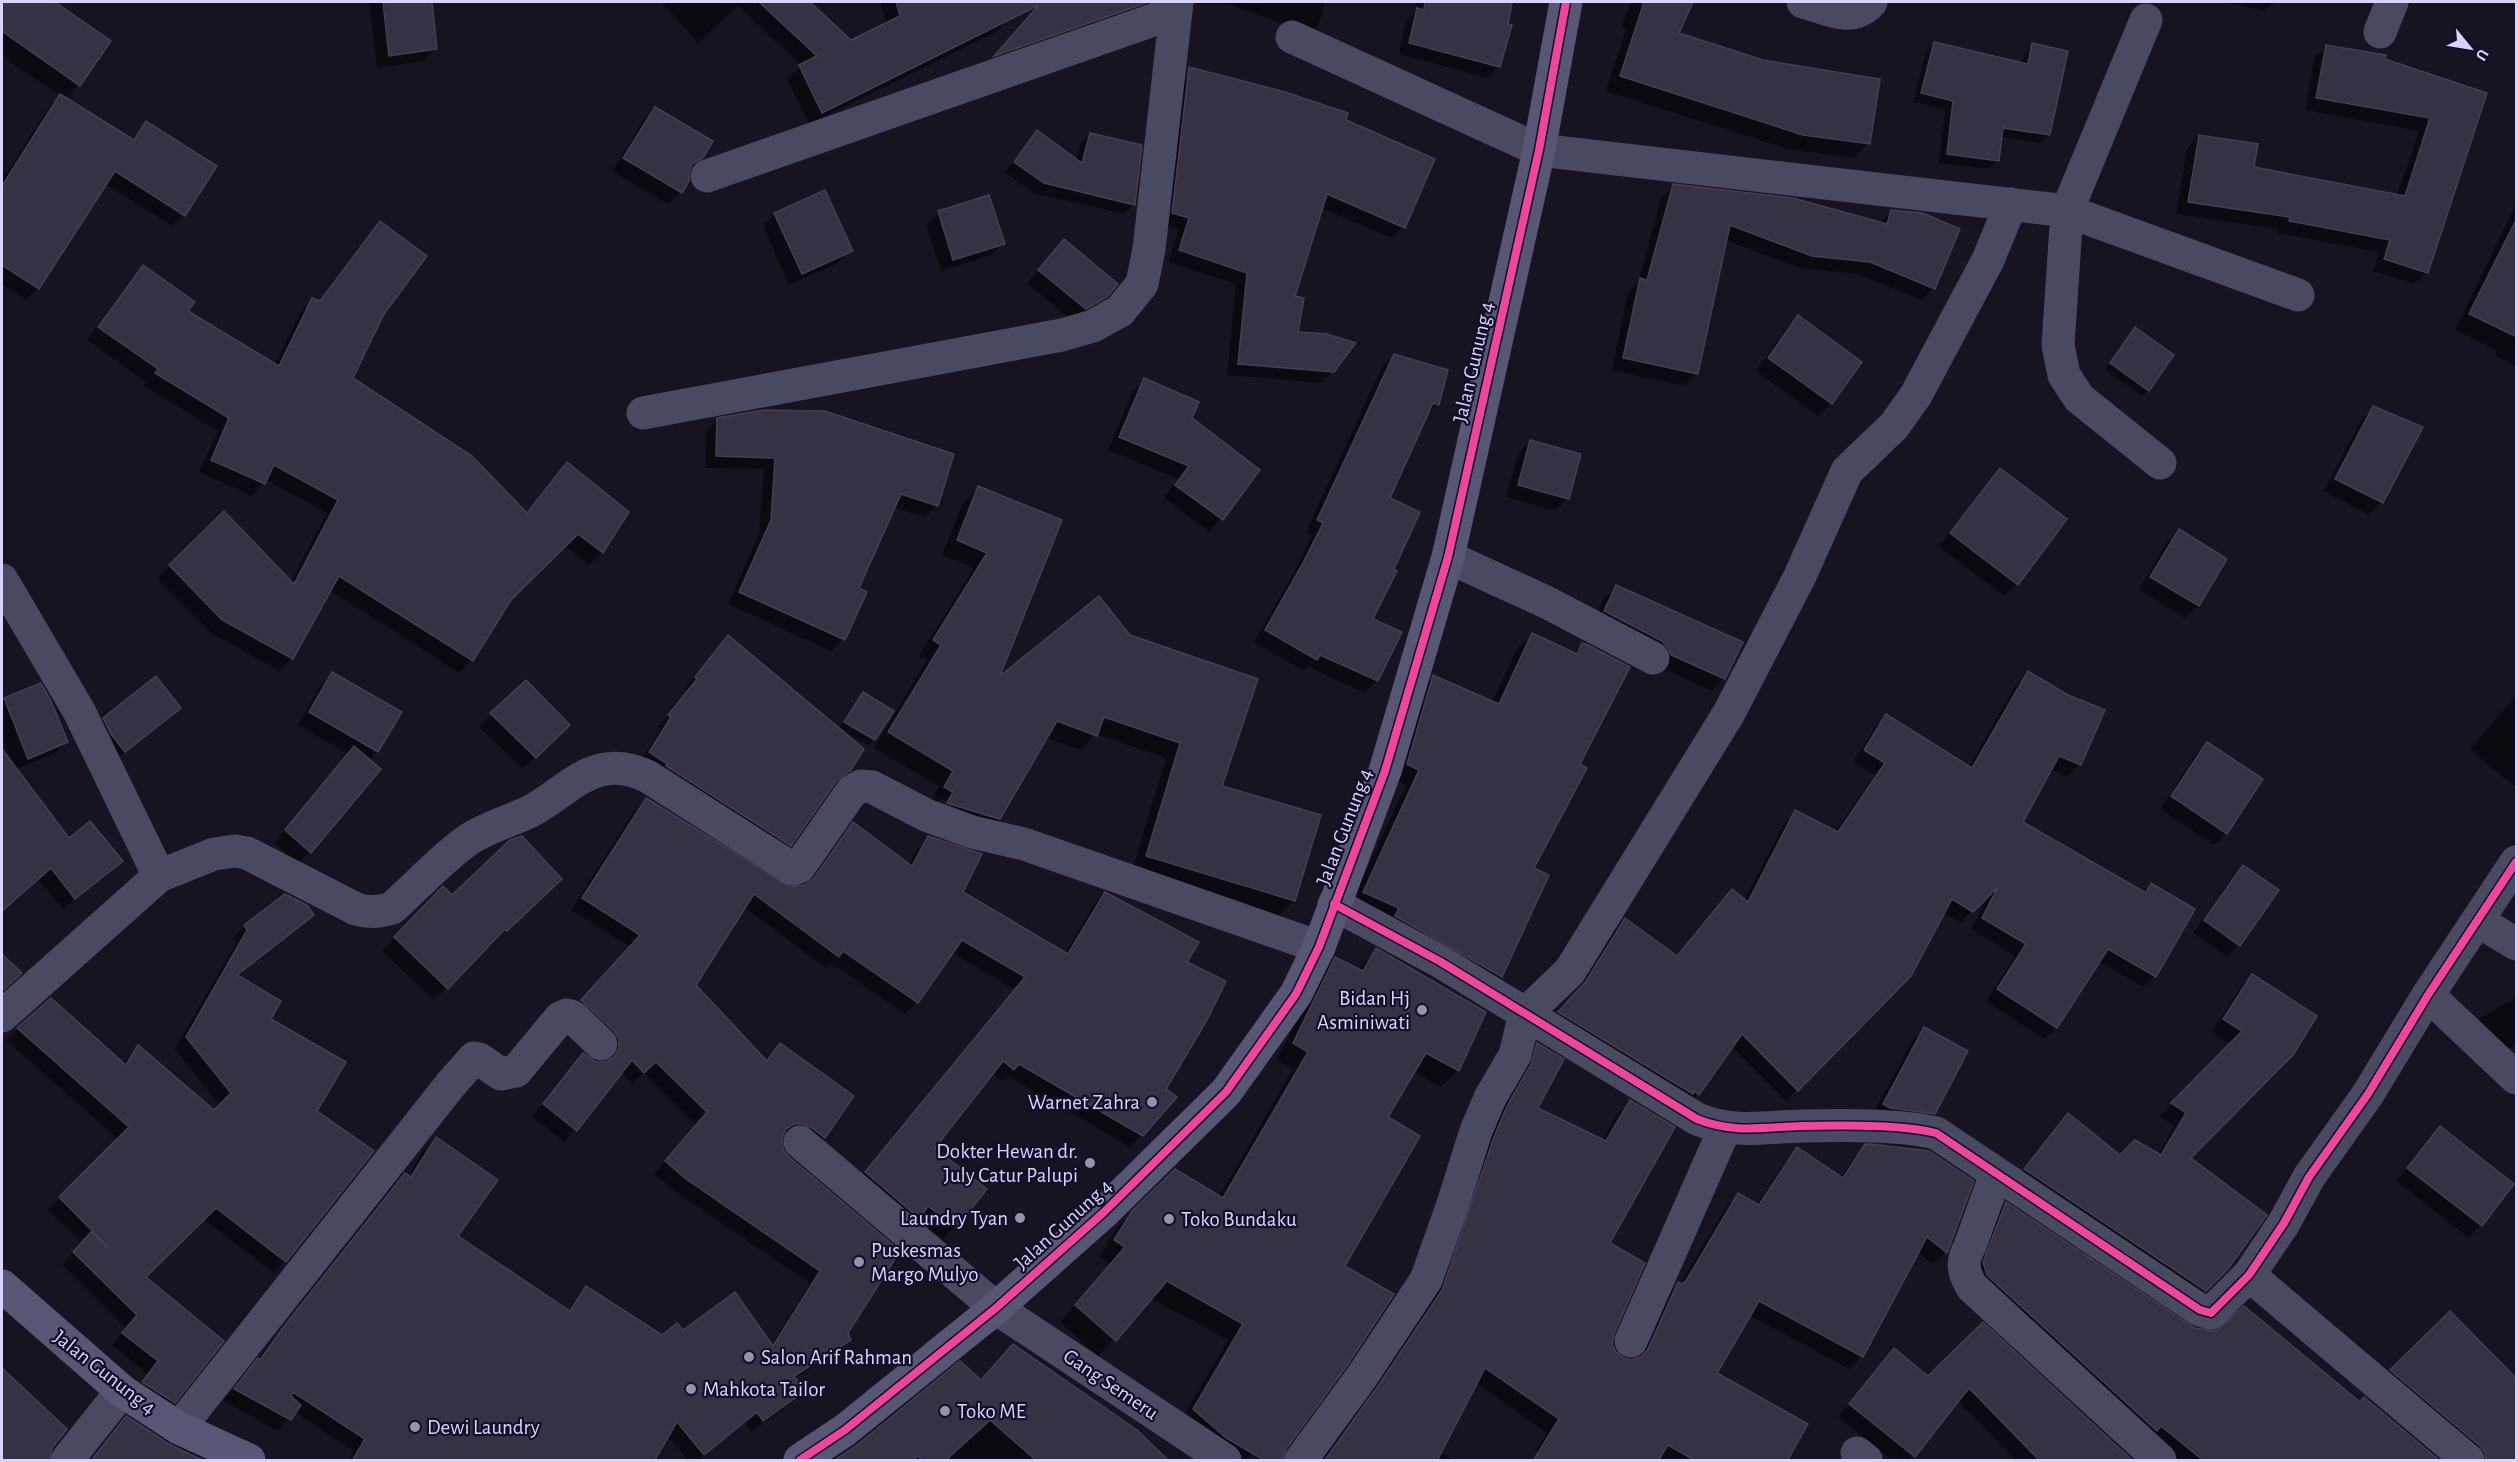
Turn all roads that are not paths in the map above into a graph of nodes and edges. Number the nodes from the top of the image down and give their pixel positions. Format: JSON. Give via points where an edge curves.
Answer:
{"nodes":[{"id":1,"x":1566,"y":2,"type":"edge"},
{"id":2,"x":1803,"y":2,"type":"edge"},
{"id":3,"x":1870,"y":2,"type":"edge"},
{"id":4,"x":2392,"y":2,"type":"edge"},
{"id":5,"x":1176,"y":7,"type":"edge"},
{"id":6,"x":2146,"y":20,"type":"dead end"},
{"id":7,"x":2380,"y":32,"type":"dead end"},
{"id":8,"x":1292,"y":37,"type":"dead end"},
{"id":9,"x":1539,"y":150,"type":"junction"},
{"id":10,"x":707,"y":177,"type":"dead end"},
{"id":11,"x":2011,"y":204,"type":"junction"},
{"id":12,"x":2067,"y":211,"type":"junction"},
{"id":13,"x":2298,"y":295,"type":"dead end"},
{"id":14,"x":643,"y":413,"type":"dead end"},
{"id":15,"x":2160,"y":464,"type":"dead end"},
{"id":16,"x":1448,"y":557,"type":"junction"},
{"id":17,"x":2,"y":580,"type":"edge"},
{"id":18,"x":1653,"y":658,"type":"dead end"},
{"id":19,"x":2517,"y":862,"type":"edge"},
{"id":20,"x":159,"y":876,"type":"junction"},
{"id":21,"x":1334,"y":904,"type":"junction"},
{"id":22,"x":2478,"y":921,"type":"junction"},
{"id":23,"x":2517,"y":944,"type":"edge"},
{"id":24,"x":1319,"y":947,"type":"junction"},
{"id":25,"x":2428,"y":995,"type":"junction"},
{"id":26,"x":1526,"y":1014,"type":"junction"},
{"id":27,"x":2,"y":1016,"type":"edge"},
{"id":28,"x":601,"y":1044,"type":"dead end"},
{"id":29,"x":2517,"y":1078,"type":"edge"},
{"id":30,"x":1725,"y":1128,"type":"junction"},
{"id":31,"x":800,"y":1142,"type":"dead end"},
{"id":32,"x":1996,"y":1174,"type":"junction"},
{"id":33,"x":2249,"y":1275,"type":"junction"},
{"id":34,"x":2,"y":1286,"type":"edge"},
{"id":35,"x":996,"y":1308,"type":"junction"},
{"id":36,"x":1631,"y":1341,"type":"dead end"},
{"id":37,"x":122,"y":1391,"type":"junction"},
{"id":38,"x":179,"y":1428,"type":"junction"},
{"id":39,"x":68,"y":1461,"type":"edge"},
{"id":40,"x":249,"y":1461,"type":"edge"},
{"id":41,"x":800,"y":1461,"type":"edge"},
{"id":42,"x":1225,"y":1461,"type":"edge"},
{"id":43,"x":1301,"y":1461,"type":"edge"},
{"id":44,"x":2160,"y":1461,"type":"edge"},
{"id":45,"x":2468,"y":1461,"type":"edge"}],
"edges":[{"from":1,"to":9,"type":"street","name":"Jalan Gunung 4"},
{"from":2,"to":3,"type":"street","via":[[1846,15],[1858,12]]},
{"from":4,"to":7,"type":"street"},
{"from":5,"to":10,"type":"street"},
{"from":5,"to":14,"type":"street","via":[[1149,249],[1142,284],[1120,311],[1094,326],[1062,335]]},
{"from":6,"to":12,"type":"street"},
{"from":8,"to":9,"type":"street"},
{"from":9,"to":11,"type":"street"},
{"from":9,"to":16,"type":"street","name":"Jalan Gunung 4"},
{"from":11,"to":12,"type":"street"},
{"from":11,"to":26,"type":"street","via":[[1988,260],[1916,395],[1894,426],[1847,471],[1800,576],[1729,713],[1570,970]]},
{"from":12,"to":13,"type":"street"},
{"from":12,"to":15,"type":"street","via":[[2058,345],[2064,375],[2079,398]]},
{"from":16,"to":18,"type":"street"},
{"from":16,"to":21,"type":"street","name":"Jalan Gunung 4","via":[[1385,771]]},
{"from":17,"to":20,"type":"street","via":[[79,711]]},
{"from":19,"to":22,"type":"street"},
{"from":20,"to":24,"type":"street","via":[[214,854],[235,851],[247,853],[357,909],[379,912],[392,908],[468,840],[531,810],[591,772],[619,767],[647,776],[793,869],[799,867],[852,791],[861,786],[872,787],[926,815],[972,832],[1024,844]]},
{"from":20,"to":27,"type":"street"},
{"from":21,"to":24,"type":"street","name":"Jalan Gunung 4"},
{"from":21,"to":26,"type":"street"},
{"from":22,"to":23,"type":"street"},
{"from":22,"to":25,"type":"street"},
{"from":24,"to":35,"type":"street","name":"Jalan Gunung 4","via":[[1296,994],[1226,1092],[1103,1213]]},
{"from":25,"to":29,"type":"street"},
{"from":25,"to":33,"type":"street"},
{"from":26,"to":30,"type":"street","via":[[1697,1119]]},
{"from":26,"to":43,"type":"street","via":[[1515,1055],[1476,1131],[1426,1280]]},
{"from":28,"to":38,"type":"street","via":[[567,1015],[560,1018],[516,1071],[501,1074],[474,1058]]},
{"from":30,"to":32,"type":"street","via":[[1923,1130],[1944,1137]]},
{"from":30,"to":36,"type":"street"},
{"from":31,"to":35,"type":"street","name":"Gang Semeru"},
{"from":32,"to":33,"type":"street","via":[[2204,1313],[2214,1312]]},
{"from":32,"to":44,"type":"street","via":[[1964,1256],[1966,1278]]},
{"from":33,"to":45,"type":"street"},
{"from":34,"to":37,"type":"street","name":"Jalan Gunung 4"},
{"from":35,"to":41,"type":"street","name":"Jalan Gunung 4","via":[[845,1430]]},
{"from":35,"to":42,"type":"street","name":"Gang Semeru"},
{"from":37,"to":38,"type":"street","name":"Jalan Gunung 4"},
{"from":37,"to":39,"type":"street"},
{"from":38,"to":40,"type":"street","name":"Jalan Gunung 4"}]}
